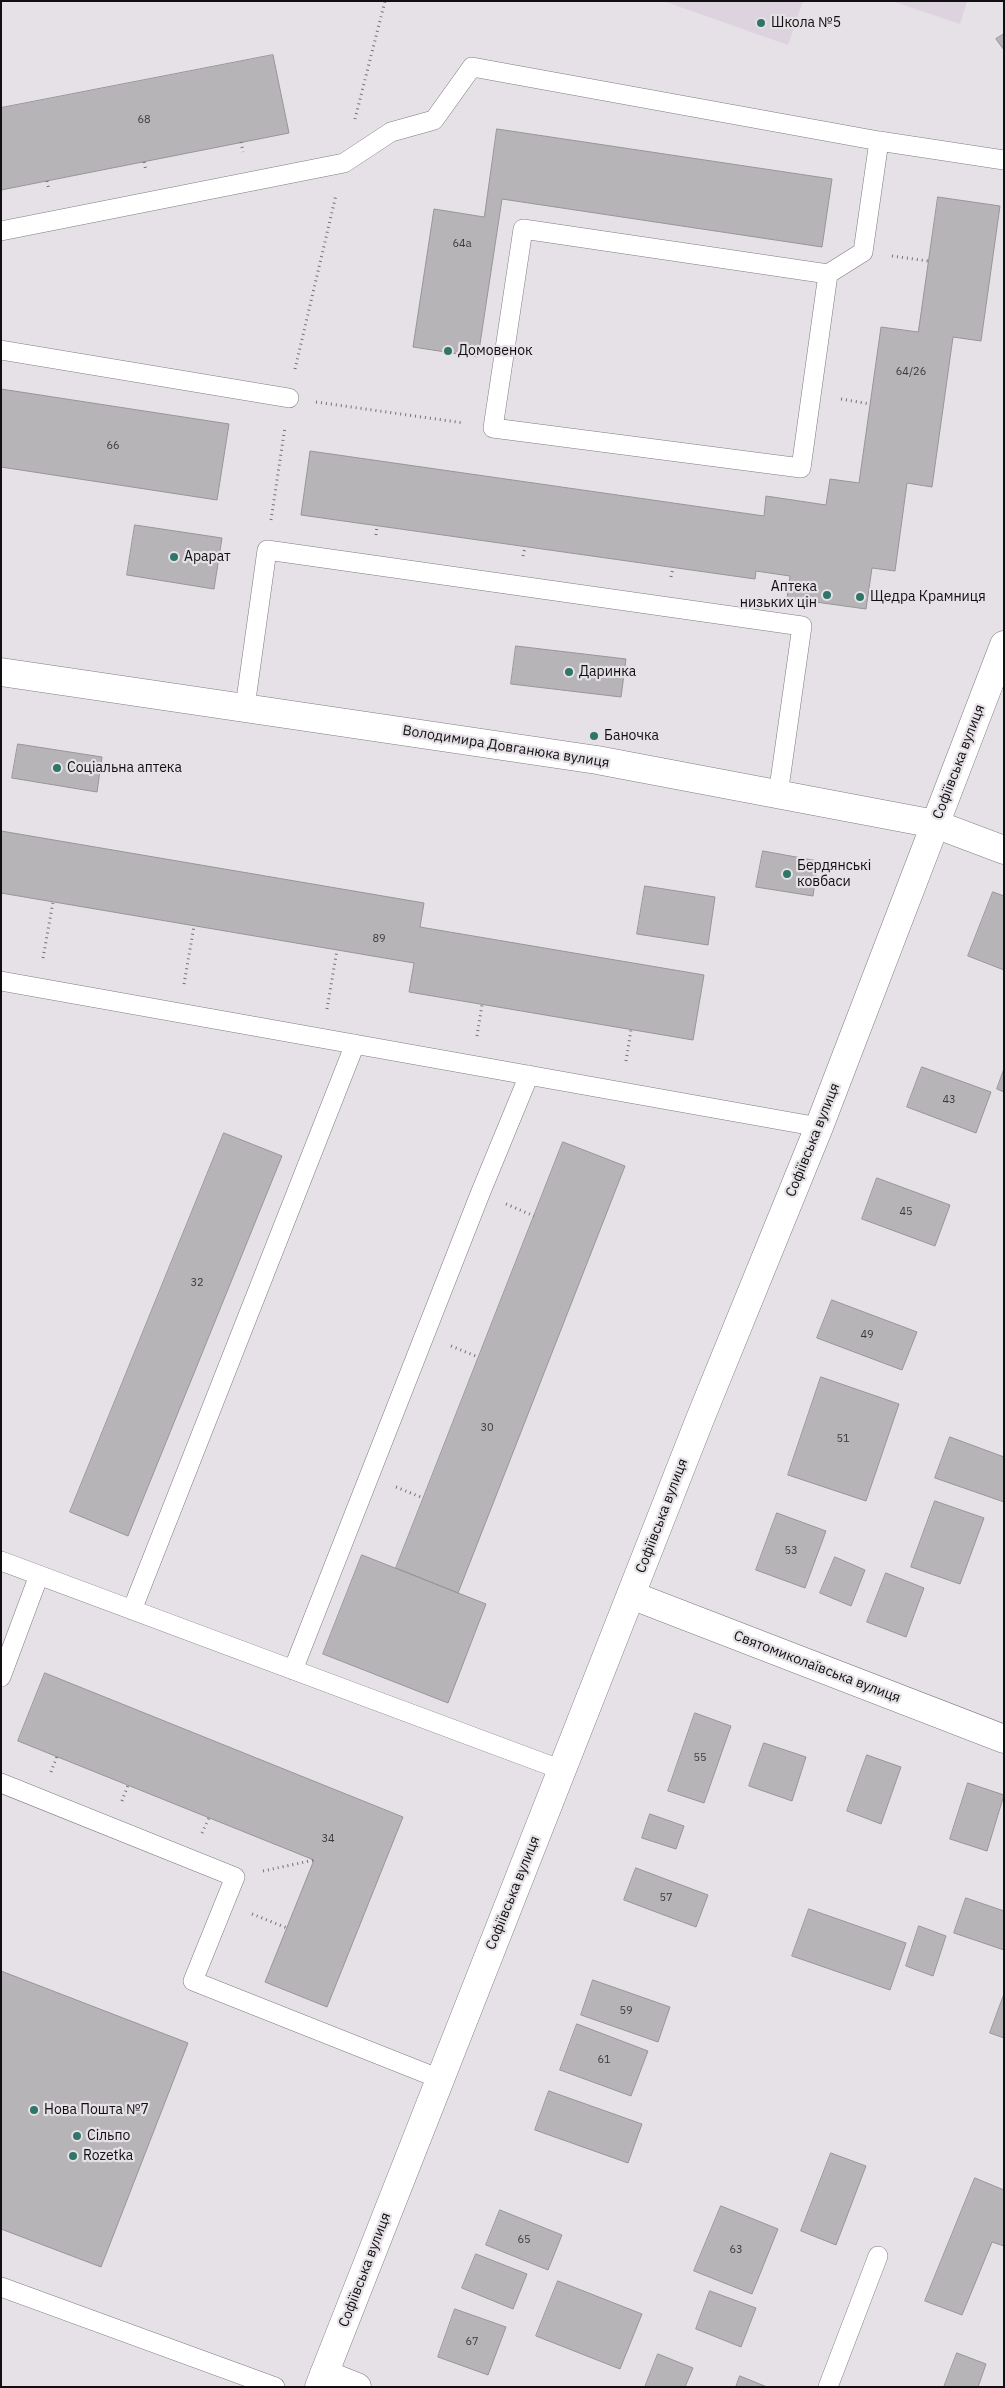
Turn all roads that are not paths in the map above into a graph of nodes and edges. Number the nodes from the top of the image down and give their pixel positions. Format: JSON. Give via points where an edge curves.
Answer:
{"nodes":[{"id":1,"x":879,"y":141,"type":"junction"},
{"id":2,"x":1004,"y":160,"type":"edge"},
{"id":3,"x":1,"y":231,"type":"edge"},
{"id":4,"x":828,"y":274,"type":"junction"},
{"id":5,"x":1,"y":350,"type":"edge"},
{"id":6,"x":289,"y":398,"type":"road end"},
{"id":7,"x":1004,"y":645,"type":"edge"},
{"id":8,"x":1,"y":672,"type":"edge"},
{"id":9,"x":245,"y":707,"type":"junction"},
{"id":10,"x":778,"y":795,"type":"junction"},
{"id":11,"x":935,"y":824,"type":"junction"},
{"id":12,"x":1004,"y":850,"type":"edge"},
{"id":13,"x":1,"y":981,"type":"edge"},
{"id":14,"x":355,"y":1044,"type":"junction"},
{"id":15,"x":529,"y":1075,"type":"junction"},
{"id":16,"x":819,"y":1127,"type":"junction"},
{"id":17,"x":1,"y":1561,"type":"edge"},
{"id":18,"x":39,"y":1575,"type":"junction"},
{"id":19,"x":631,"y":1595,"type":"junction"},
{"id":20,"x":132,"y":1610,"type":"junction"},
{"id":21,"x":294,"y":1670,"type":"junction"},
{"id":22,"x":1,"y":1676,"type":"edge"},
{"id":23,"x":1004,"y":1739,"type":"edge"},
{"id":24,"x":562,"y":1770,"type":"junction"},
{"id":25,"x":1,"y":1782,"type":"edge"},
{"id":26,"x":440,"y":2079,"type":"junction"},
{"id":27,"x":878,"y":2256,"type":"dead end"},
{"id":28,"x":1,"y":2287,"type":"edge"},
{"id":29,"x":321,"y":2380,"type":"edge"},
{"id":30,"x":275,"y":2387,"type":"edge"},
{"id":31,"x":357,"y":2387,"type":"edge"},
{"id":32,"x":828,"y":2387,"type":"edge"}],
"edges":[{"from":1,"to":2,"type":"lane"},
{"from":1,"to":3,"type":"lane","via":[[472,67],[434,120],[391,132],[344,163]]},
{"from":1,"to":4,"type":"lane","via":[[863,252]]},
{"from":4,"to":4,"type":"lane","via":[[801,468],[493,428],[523,229]]},
{"from":5,"to":6,"type":"lane"},
{"from":7,"to":11,"type":"street","name":"Софіївська вулиця"},
{"from":8,"to":9,"type":"street","name":"Володимира Довганюка вулиця"},
{"from":9,"to":10,"type":"street","name":"Володимира Довганюка вулиця","via":[[597,760]]},
{"from":9,"to":10,"type":"lane","via":[[267,550],[802,626]]},
{"from":10,"to":11,"type":"street","name":"Володимира Довганюка вулиця"},
{"from":11,"to":12,"type":"street","name":"Володимира Довганюка вулиця"},
{"from":11,"to":16,"type":"street","name":"Софіївська вулиця"},
{"from":13,"to":14,"type":"lane"},
{"from":14,"to":15,"type":"lane"},
{"from":14,"to":20,"type":"lane"},
{"from":15,"to":16,"type":"lane"},
{"from":15,"to":21,"type":"lane"},
{"from":16,"to":19,"type":"street","name":"Софіївська вулиця"},
{"from":17,"to":18,"type":"lane"},
{"from":18,"to":20,"type":"lane"},
{"from":18,"to":22,"type":"lane"},
{"from":19,"to":23,"type":"street","name":"Святомиколаївська вулиця"},
{"from":19,"to":24,"type":"street","name":"Софіївська вулиця"},
{"from":20,"to":21,"type":"lane"},
{"from":21,"to":24,"type":"lane"},
{"from":24,"to":26,"type":"street","name":"Софіївська вулиця"},
{"from":25,"to":26,"type":"lane","via":[[235,1877],[193,1981]]},
{"from":26,"to":29,"type":"street","name":"Софіївська вулиця"},
{"from":27,"to":32,"type":"lane"},
{"from":28,"to":30,"type":"lane"},
{"from":29,"to":31,"type":"street"}]}
